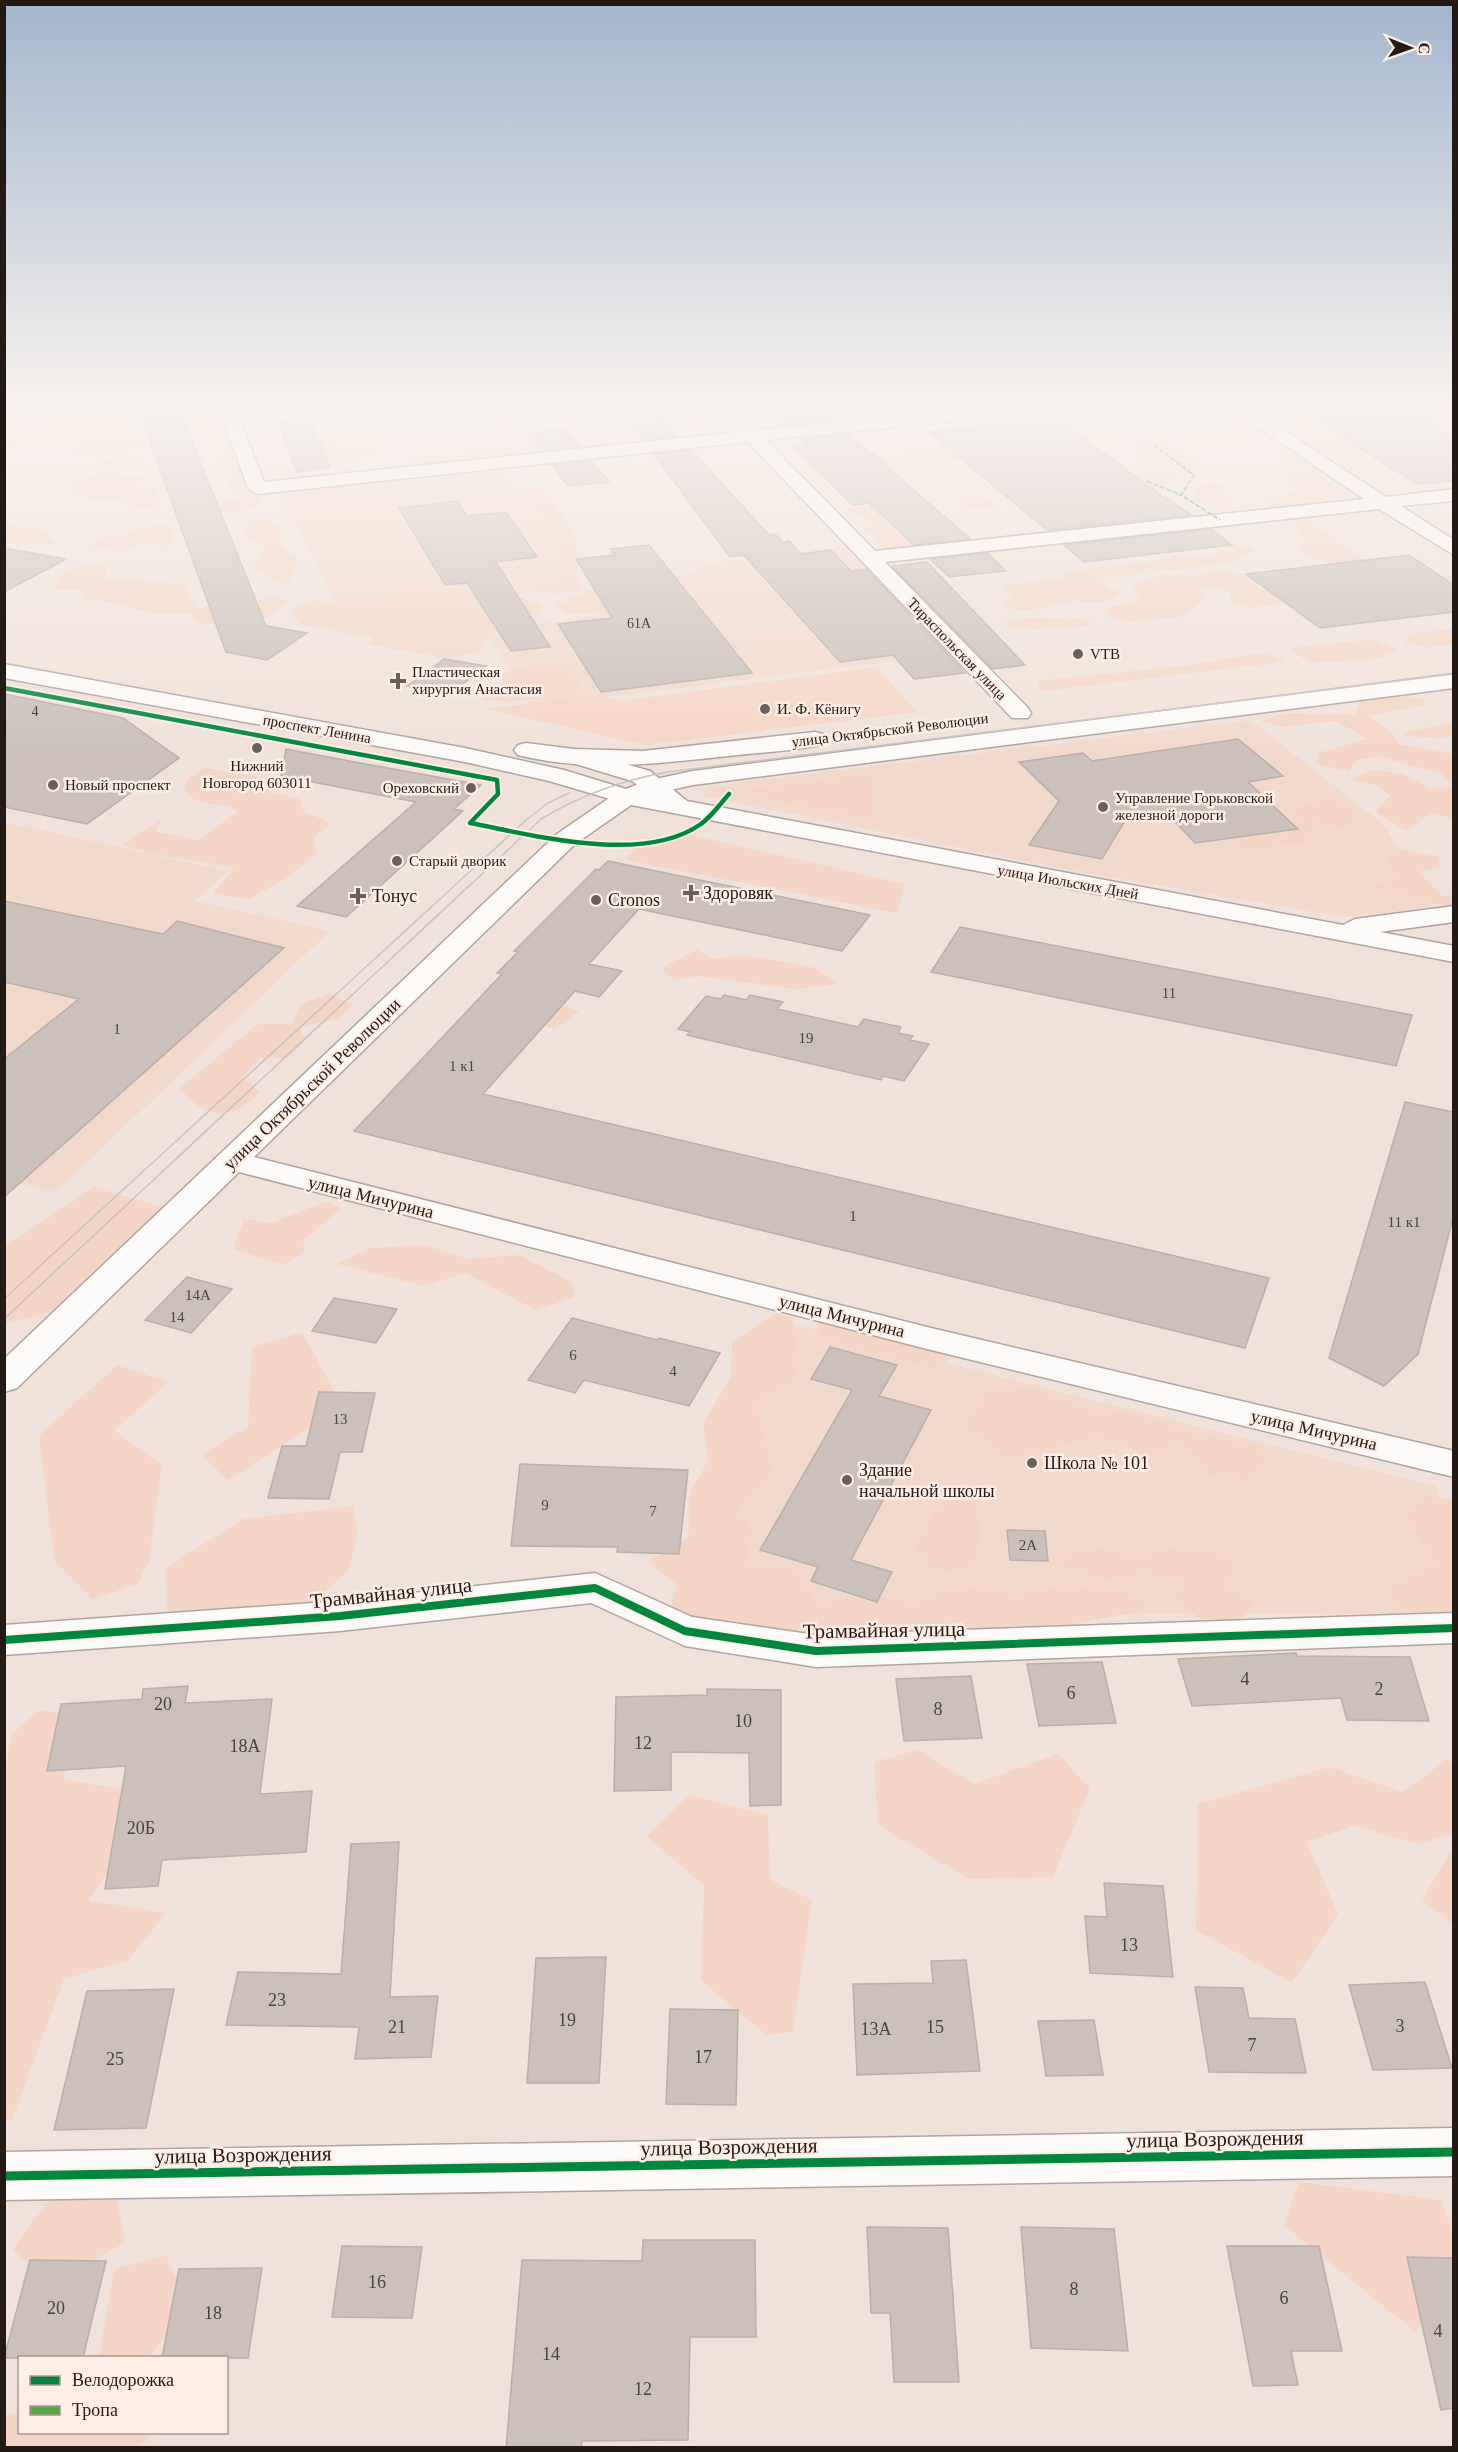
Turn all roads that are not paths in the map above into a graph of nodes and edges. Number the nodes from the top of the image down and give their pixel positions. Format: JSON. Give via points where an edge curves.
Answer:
{"nodes":[{"id":1,"x":835,"y":523,"type":"edge"},
{"id":2,"x":1190,"y":523,"type":"edge"},
{"id":3,"x":1413,"y":523,"type":"edge"},
{"id":4,"x":1454,"y":549,"type":"edge"},
{"id":5,"x":868,"y":558,"type":"junction"},
{"id":6,"x":4,"y":657,"type":"edge"},
{"id":7,"x":4,"y":671,"type":"edge"},
{"id":8,"x":1454,"y":681,"type":"edge"},
{"id":9,"x":1209,"y":690,"type":"dead end"},
{"id":10,"x":1233,"y":710,"type":"junction"},
{"id":11,"x":996,"y":716,"type":"dead end"},
{"id":12,"x":1033,"y":719,"type":"junction"},
{"id":13,"x":880,"y":731,"type":"dead end"},
{"id":14,"x":834,"y":737,"type":"dead end"},
{"id":15,"x":897,"y":751,"type":"junction"},
{"id":16,"x":574,"y":756,"type":"junction"},
{"id":17,"x":655,"y":786,"type":"junction"},
{"id":18,"x":627,"y":797,"type":"junction"},
{"id":19,"x":684,"y":807,"type":"junction"},
{"id":20,"x":1454,"y":914,"type":"edge"},
{"id":21,"x":1329,"y":930,"type":"junction"},
{"id":22,"x":1454,"y":954,"type":"edge"},
{"id":23,"x":232,"y":1161,"type":"junction"},
{"id":24,"x":4,"y":1380,"type":"edge"},
{"id":25,"x":1454,"y":1464,"type":"edge"},
{"id":26,"x":1454,"y":1628,"type":"edge"},
{"id":27,"x":4,"y":1640,"type":"edge"},
{"id":28,"x":1454,"y":2152,"type":"edge"},
{"id":29,"x":4,"y":2176,"type":"edge"}],
"edges":[{"from":1,"to":5,"type":"street","name":"Тираспольская улица"},
{"from":2,"to":5,"type":"street"},
{"from":3,"to":4,"type":"street"},
{"from":5,"to":12,"type":"street","name":"Тираспольская улица"},
{"from":6,"to":16,"type":"street","name":"проспект Ленина","via":[[406,731]]},
{"from":7,"to":18,"type":"street","name":"проспект Ленина","via":[[465,755],[555,775]]},
{"from":8,"to":10,"type":"street","name":"улица Октябрьской Революции"},
{"from":9,"to":10,"type":"street"},
{"from":10,"to":12,"type":"street","name":"улица Октябрьской Революции"},
{"from":11,"to":12,"type":"street","name":"улица Октябрьской Революции"},
{"from":12,"to":15,"type":"street","name":"улица Октябрьской Революции"},
{"from":13,"to":15,"type":"street"},
{"from":14,"to":16,"type":"street","name":"улица Октябрьской Революции","via":[[644,758]]},
{"from":15,"to":17,"type":"street","name":"улица Октябрьской Революции"},
{"from":16,"to":17,"type":"street","name":"улица Июльских Дней","via":[[629,772]]},
{"from":16,"to":18,"type":"street","via":[[616,775]]},
{"from":17,"to":18,"type":"street","name":"улица Октябрьской Революции"},
{"from":17,"to":19,"type":"street","name":"улица Июльских Дней"},
{"from":18,"to":19,"type":"street","name":"улица Июльских Дней"},
{"from":18,"to":23,"type":"street","name":"улица Октябрьской Революции","via":[[566,839]]},
{"from":19,"to":21,"type":"street","name":"улица Июльских Дней"},
{"from":20,"to":21,"type":"street"},
{"from":21,"to":22,"type":"street","name":"улица Июльских Дней"},
{"from":23,"to":24,"type":"street","name":"улица Октябрьской Революции"},
{"from":23,"to":25,"type":"street","name":"улица Мичурина","via":[[931,1339]]},
{"from":26,"to":27,"type":"street","name":"Трамвайная улица","via":[[816,1651],[685,1630],[595,1588],[340,1616]]},
{"from":28,"to":29,"type":"street","name":"улица Возрождения"}]}
